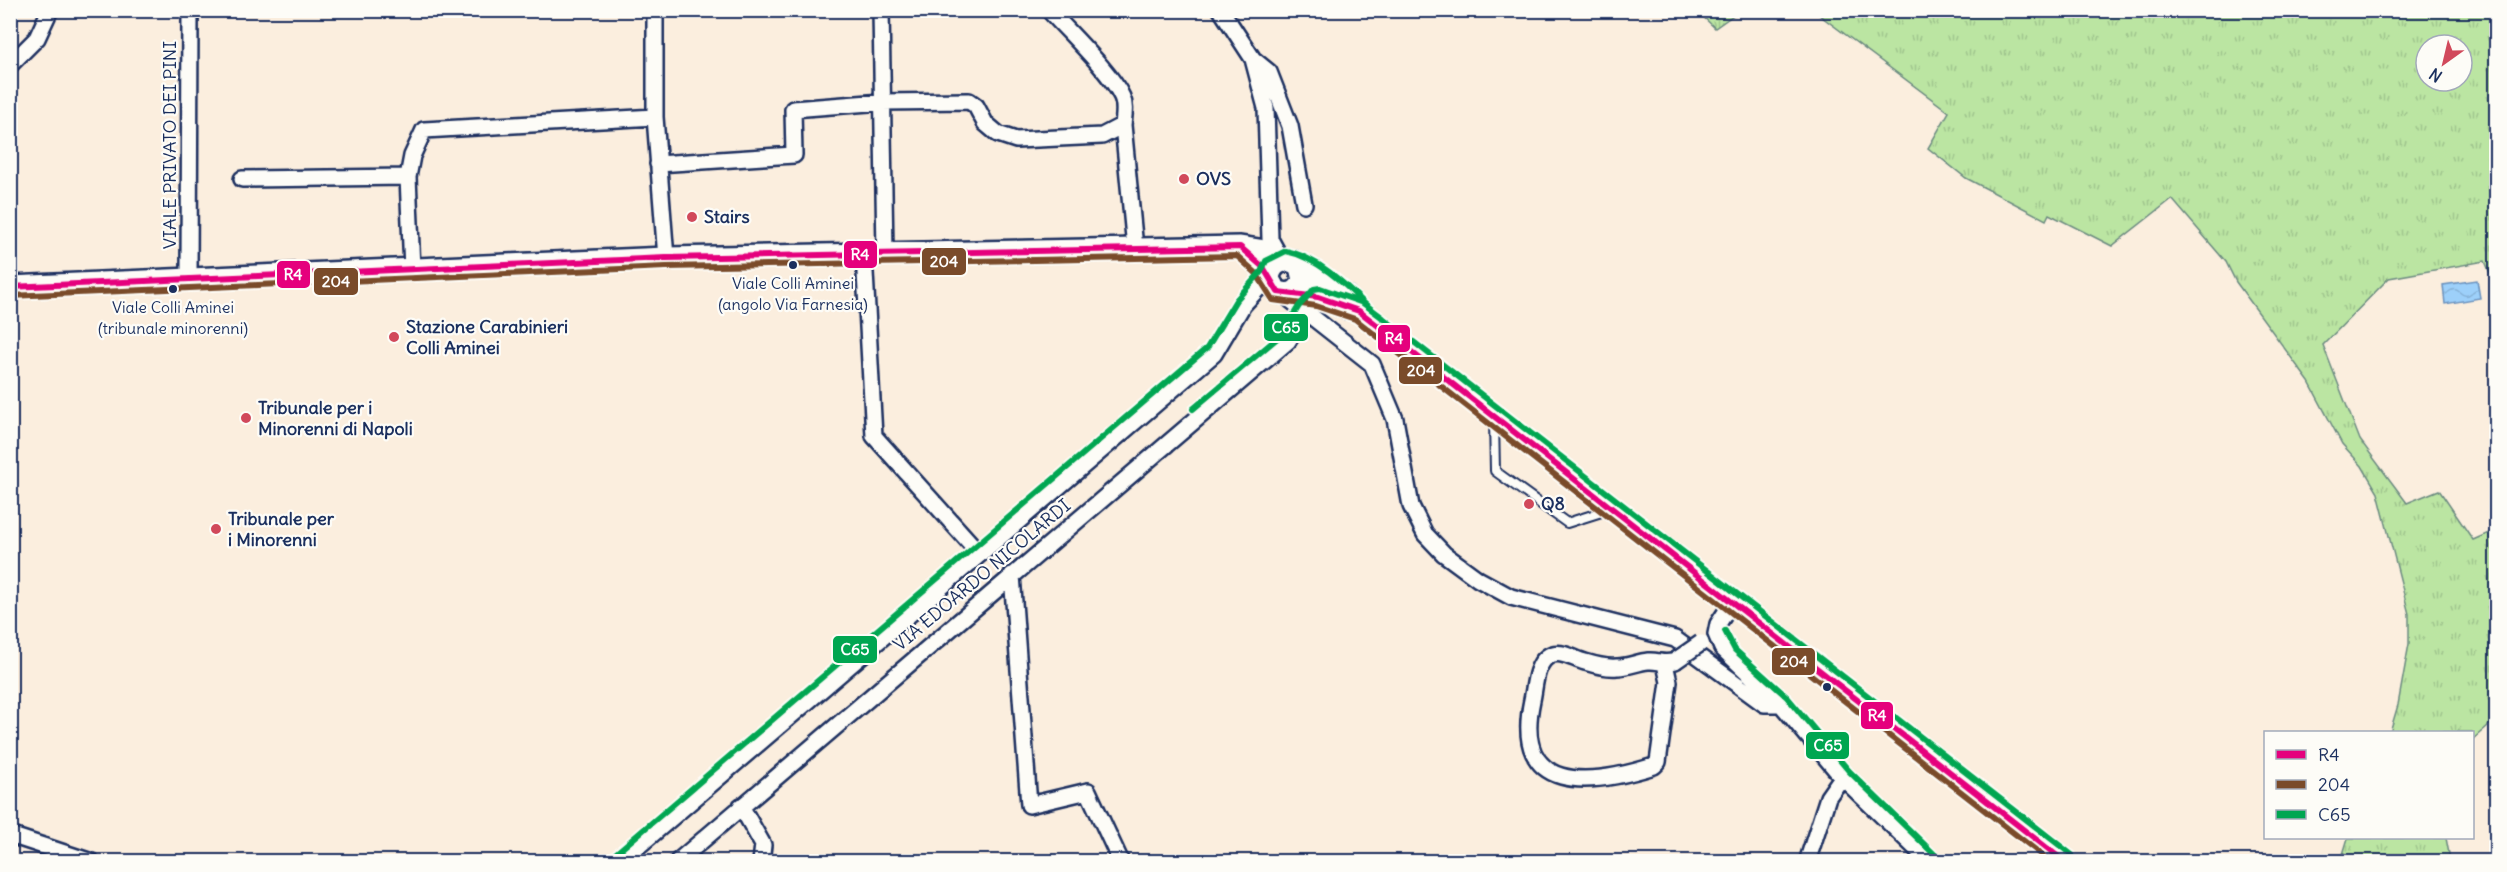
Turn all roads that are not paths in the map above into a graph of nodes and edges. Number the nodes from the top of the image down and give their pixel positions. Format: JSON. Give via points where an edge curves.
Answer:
{"nodes":[{"id":1,"x":50,"y":10,"type":"edge"},
{"id":2,"x":190,"y":10,"type":"edge"},
{"id":3,"x":655,"y":10,"type":"edge"},
{"id":4,"x":881,"y":10,"type":"edge"},
{"id":5,"x":1049,"y":10,"type":"edge"},
{"id":6,"x":1221,"y":10,"type":"edge"},
{"id":7,"x":1253,"y":59,"type":"junction"},
{"id":8,"x":10,"y":65,"type":"edge"},
{"id":9,"x":882,"y":102,"type":"junction"},
{"id":10,"x":655,"y":117,"type":"junction"},
{"id":11,"x":1123,"y":125,"type":"junction"},
{"id":12,"x":658,"y":164,"type":"junction"},
{"id":13,"x":408,"y":177,"type":"junction"},
{"id":14,"x":242,"y":179,"type":"dead end"},
{"id":15,"x":1304,"y":204,"type":"dead end"},
{"id":16,"x":1135,"y":248,"type":"junction"},
{"id":17,"x":874,"y":253,"type":"junction"},
{"id":18,"x":666,"y":258,"type":"junction"},
{"id":19,"x":1284,"y":268,"type":"junction"},
{"id":20,"x":412,"y":269,"type":"junction"},
{"id":21,"x":189,"y":279,"type":"junction"},
{"id":22,"x":10,"y":287,"type":"edge"},
{"id":23,"x":1288,"y":293,"type":"junction"},
{"id":24,"x":1312,"y":304,"type":"junction"},
{"id":25,"x":1359,"y":311,"type":"junction"},
{"id":26,"x":1494,"y":416,"type":"junction"},
{"id":27,"x":1613,"y":508,"type":"junction"},
{"id":28,"x":980,"y":554,"type":"junction"},
{"id":29,"x":1011,"y":575,"type":"junction"},
{"id":30,"x":1733,"y":601,"type":"junction"},
{"id":31,"x":1716,"y":634,"type":"junction"},
{"id":32,"x":1670,"y":663,"type":"junction"},
{"id":33,"x":1781,"y":704,"type":"junction"},
{"id":34,"x":1842,"y":777,"type":"junction"},
{"id":35,"x":741,"y":806,"type":"junction"},
{"id":36,"x":10,"y":835,"type":"edge"},
{"id":37,"x":92,"y":861,"type":"edge"},
{"id":38,"x":620,"y":861,"type":"edge"},
{"id":39,"x":677,"y":861,"type":"edge"},
{"id":40,"x":761,"y":861,"type":"edge"},
{"id":41,"x":1121,"y":861,"type":"edge"},
{"id":42,"x":1807,"y":861,"type":"edge"},
{"id":43,"x":1930,"y":861,"type":"edge"},
{"id":44,"x":2066,"y":861,"type":"edge"}],
"edges":[{"from":1,"to":8,"type":"street","via":[[37,38]]},
{"from":2,"to":21,"type":"street","name":"VIALE PRIVATO DEI PINI"},
{"from":3,"to":10,"type":"street"},
{"from":4,"to":9,"type":"street"},
{"from":5,"to":11,"type":"street","via":[[1122,97]]},
{"from":6,"to":7,"type":"street"},
{"from":7,"to":15,"type":"street","via":[[1269,72],[1290,126]]},
{"from":7,"to":19,"type":"street","via":[[1266,108],[1270,239]]},
{"from":9,"to":11,"type":"street","via":[[969,101],[985,123],[1016,141],[1102,136]]},
{"from":9,"to":12,"type":"street","via":[[793,109],[794,155]]},
{"from":9,"to":17,"type":"street"},
{"from":10,"to":12,"type":"street"},
{"from":10,"to":13,"type":"street","via":[[424,130]]},
{"from":11,"to":16,"type":"street"},
{"from":12,"to":18,"type":"street"},
{"from":13,"to":14,"type":"street"},
{"from":13,"to":20,"type":"street"},
{"from":16,"to":17,"type":"main road"},
{"from":16,"to":19,"type":"main road","via":[[1259,249]]},
{"from":17,"to":18,"type":"main road"},
{"from":17,"to":28,"type":"street","via":[[874,436]]},
{"from":18,"to":20,"type":"main road"},
{"from":19,"to":23,"type":"main road","via":[[1273,288]]},
{"from":19,"to":23,"type":"main road","via":[[1303,280]]},
{"from":19,"to":25,"type":"main road","via":[[1344,295]]},
{"from":19,"to":28,"type":"street","name":"VIA EDOARDO NICOLARDI","via":[[1243,305],[1214,354]]},
{"from":20,"to":21,"type":"main road"},
{"from":21,"to":22,"type":"main road"},
{"from":23,"to":24,"type":"main road"},
{"from":24,"to":25,"type":"main road"},
{"from":24,"to":29,"type":"street","name":"VIA EDOARDO NICOLARDI","via":[[1288,341]]},
{"from":24,"to":33,"type":"street","via":[[1334,332],[1372,364],[1378,374],[1395,419],[1411,506],[1425,534],[1444,554],[1511,597],[1675,639],[1764,704]]},
{"from":25,"to":26,"type":"main road"},
{"from":26,"to":27,"type":"main road"},
{"from":26,"to":27,"type":"lane","via":[[1495,471],[1567,523]]},
{"from":27,"to":30,"type":"main road"},
{"from":28,"to":38,"type":"street","name":"VIA EDOARDO NICOLARDI"},
{"from":29,"to":35,"type":"street","name":"VIA EDOARDO NICOLARDI"},
{"from":29,"to":41,"type":"street","via":[[1029,805],[1088,791]]},
{"from":30,"to":31,"type":"street"},
{"from":30,"to":44,"type":"main road"},
{"from":31,"to":32,"type":"street","bridge":true},
{"from":31,"to":33,"type":"street","via":[[1728,656]]},
{"from":32,"to":32,"type":"street","via":[[1651,660],[1615,668],[1562,654],[1545,658],[1539,668],[1528,734],[1540,763],[1563,778],[1581,780],[1654,766],[1658,762]]},
{"from":33,"to":34,"type":"street"},
{"from":34,"to":42,"type":"street","via":[[1828,797]]},
{"from":34,"to":43,"type":"street"},
{"from":35,"to":39,"type":"street","name":"VIA EDOARDO NICOLARDI"},
{"from":35,"to":40,"type":"street","via":[[763,845]]},
{"from":36,"to":37,"type":"street"}]}
